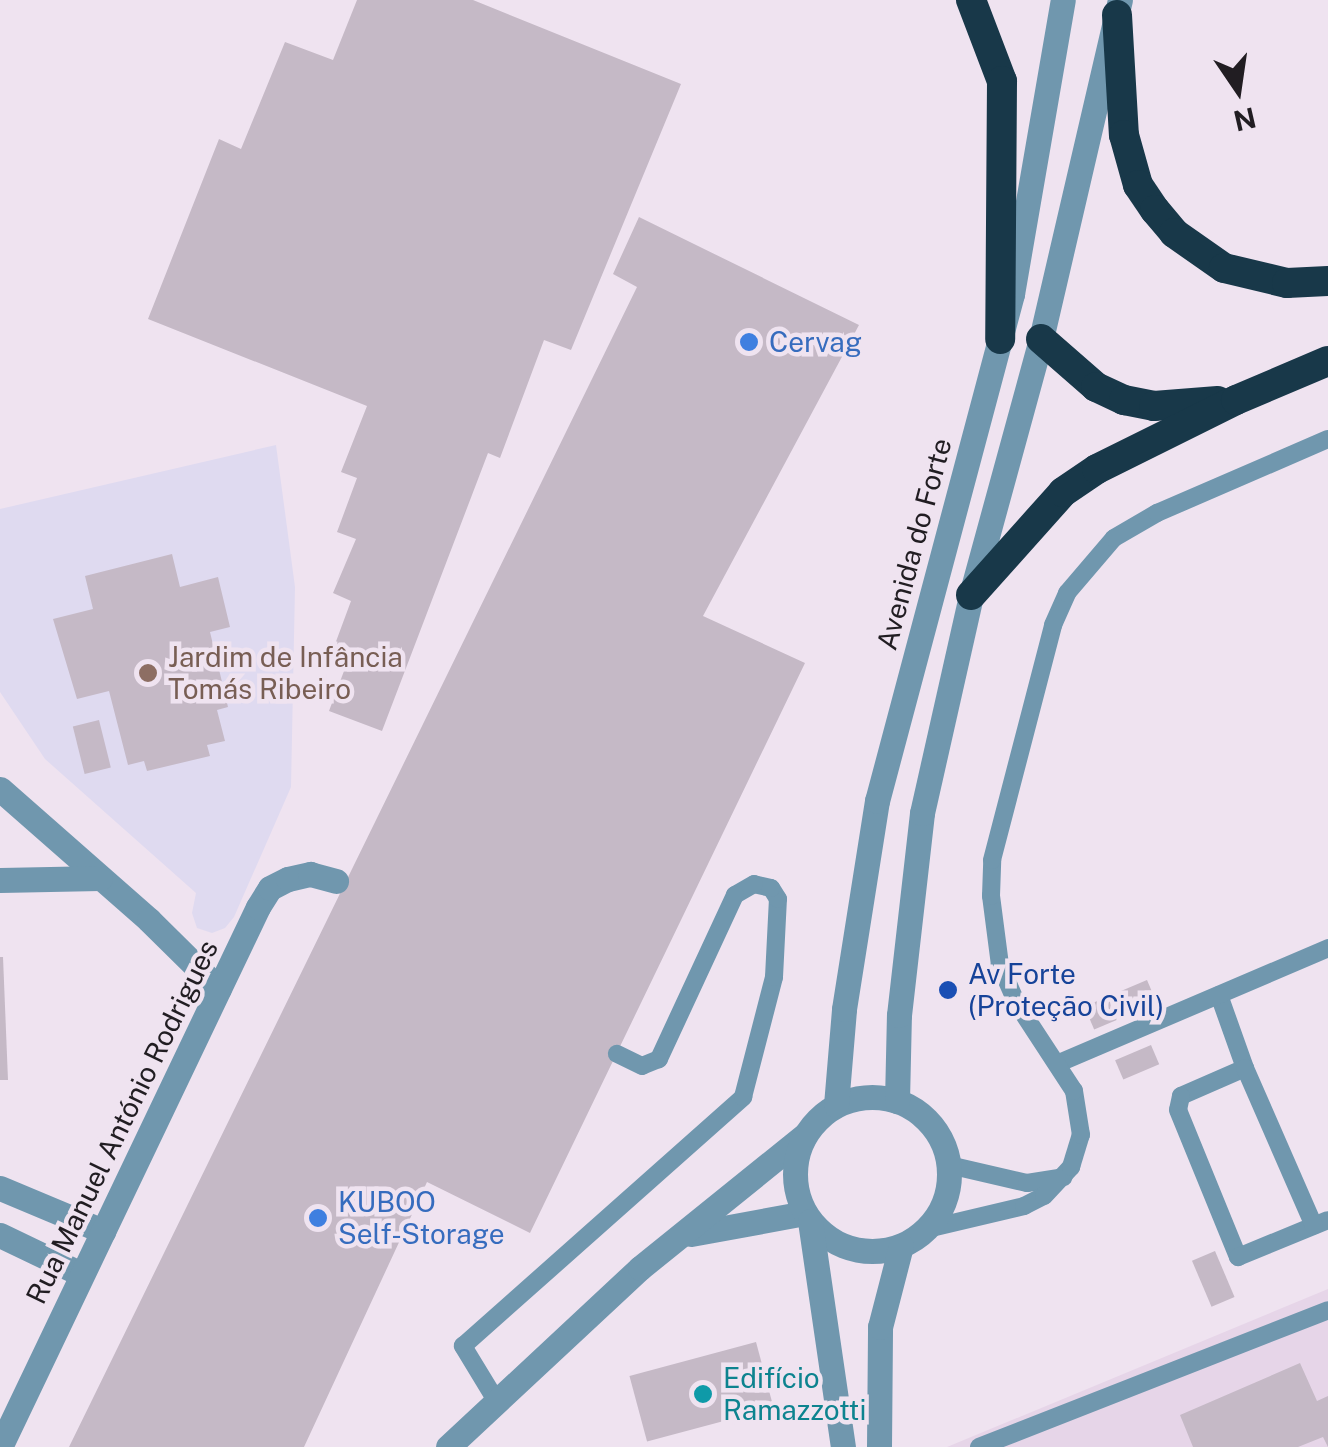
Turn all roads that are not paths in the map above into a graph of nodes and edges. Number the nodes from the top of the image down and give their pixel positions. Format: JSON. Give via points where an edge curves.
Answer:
{"nodes":[{"id":1,"x":970,"y":0,"type":"edge"},
{"id":2,"x":1063,"y":0,"type":"edge"},
{"id":3,"x":1119,"y":7,"type":"edge"},
{"id":4,"x":1328,"y":280,"type":"edge"},
{"id":5,"x":1012,"y":294,"type":"junction"},
{"id":6,"x":1041,"y":339,"type":"junction"},
{"id":7,"x":1000,"y":340,"type":"junction"},
{"id":8,"x":1328,"y":361,"type":"edge"},
{"id":9,"x":1236,"y":400,"type":"junction"},
{"id":10,"x":1328,"y":440,"type":"edge"},
{"id":11,"x":971,"y":595,"type":"junction"},
{"id":12,"x":0,"y":789,"type":"edge"},
{"id":13,"x":100,"y":878,"type":"junction"},
{"id":14,"x":0,"y":880,"type":"edge"},
{"id":15,"x":336,"y":880,"type":"dead end"},
{"id":16,"x":1328,"y":948,"type":"edge"},
{"id":17,"x":219,"y":989,"type":"junction"},
{"id":18,"x":1219,"y":995,"type":"junction"},
{"id":19,"x":616,"y":1054,"type":"dead end"},
{"id":20,"x":1060,"y":1063,"type":"junction"},
{"id":21,"x":1244,"y":1068,"type":"junction"},
{"id":22,"x":897,"y":1101,"type":"junction"},
{"id":23,"x":836,"y":1105,"type":"junction"},
{"id":24,"x":806,"y":1134,"type":"junction"},
{"id":25,"x":949,"y":1165,"type":"junction"},
{"id":26,"x":1064,"y":1176,"type":"junction"},
{"id":27,"x":0,"y":1188,"type":"edge"},
{"id":28,"x":808,"y":1217,"type":"junction"},
{"id":29,"x":1321,"y":1223,"type":"edge"},
{"id":30,"x":927,"y":1228,"type":"junction"},
{"id":31,"x":103,"y":1231,"type":"junction"},
{"id":32,"x":0,"y":1234,"type":"edge"},
{"id":33,"x":686,"y":1235,"type":"junction"},
{"id":34,"x":901,"y":1246,"type":"junction"},
{"id":35,"x":82,"y":1274,"type":"junction"},
{"id":36,"x":1328,"y":1310,"type":"edge"},
{"id":37,"x":497,"y":1402,"type":"junction"},
{"id":38,"x":0,"y":1447,"type":"edge"},
{"id":39,"x":448,"y":1447,"type":"edge"},
{"id":40,"x":843,"y":1447,"type":"edge"},
{"id":41,"x":879,"y":1447,"type":"edge"},
{"id":42,"x":979,"y":1447,"type":"edge"}],
"edges":[{"from":1,"to":7,"type":"highway","via":[[1002,82]]},
{"from":2,"to":5,"type":"street","name":"Avenida do Forte"},
{"from":3,"to":4,"type":"highway","via":[[1124,135],[1138,185],[1155,210],[1186,243],[1224,268],[1286,283]]},
{"from":3,"to":6,"type":"street"},
{"from":5,"to":6,"type":"street"},
{"from":5,"to":7,"type":"street","name":"Avenida do Forte"},
{"from":6,"to":9,"type":"highway","via":[[1096,387],[1124,400],[1154,406]]},
{"from":6,"to":11,"type":"street"},
{"from":7,"to":23,"type":"street","name":"Avenida do Forte","via":[[877,801]]},
{"from":8,"to":9,"type":"highway"},
{"from":9,"to":11,"type":"highway","via":[[1063,492]]},
{"from":10,"to":20,"type":"lane","via":[[1114,538],[1067,593],[1053,625],[992,860],[991,896],[1000,965],[1017,1004]]},
{"from":11,"to":22,"type":"street","via":[[922,813],[899,1015]]},
{"from":12,"to":13,"type":"street"},
{"from":13,"to":14,"type":"street"},
{"from":13,"to":17,"type":"street"},
{"from":15,"to":17,"type":"street","name":"Rua Manuel António Rodrigues","via":[[310,874],[270,888]]},
{"from":16,"to":18,"type":"lane"},
{"from":17,"to":31,"type":"street","name":"Rua Manuel António Rodrigues"},
{"from":18,"to":20,"type":"lane"},
{"from":18,"to":21,"type":"lane"},
{"from":19,"to":37,"type":"lane","via":[[642,1066],[658,1060],[734,894],[754,884],[770,888],[778,899],[774,977],[743,1098],[463,1346]]},
{"from":20,"to":26,"type":"lane","via":[[1082,1123]]},
{"from":21,"to":29,"type":"lane"},
{"from":21,"to":29,"type":"lane","via":[[1181,1096],[1178,1110],[1238,1257]]},
{"from":22,"to":23,"type":"street","via":[[876,1096]]},
{"from":22,"to":25,"type":"street","via":[[926,1118]]},
{"from":23,"to":24,"type":"street"},
{"from":24,"to":28,"type":"street","via":[[794,1174]]},
{"from":24,"to":33,"type":"street"},
{"from":25,"to":26,"type":"lane","via":[[1027,1183]]},
{"from":25,"to":30,"type":"street","via":[[946,1199]]},
{"from":26,"to":30,"type":"lane","via":[[1024,1206]]},
{"from":27,"to":31,"type":"street"},
{"from":28,"to":33,"type":"street"},
{"from":28,"to":34,"type":"street","via":[[824,1236],[861,1251]]},
{"from":28,"to":40,"type":"street"},
{"from":30,"to":34,"type":"street"},
{"from":31,"to":35,"type":"street","name":"Rua Manuel António Rodrigues"},
{"from":32,"to":35,"type":"street"},
{"from":33,"to":37,"type":"street","via":[[640,1268]]},
{"from":34,"to":41,"type":"street","via":[[880,1327]]},
{"from":35,"to":38,"type":"street","name":"Rua Manuel António Rodrigues"},
{"from":36,"to":42,"type":"lane"},
{"from":37,"to":39,"type":"street"}]}
